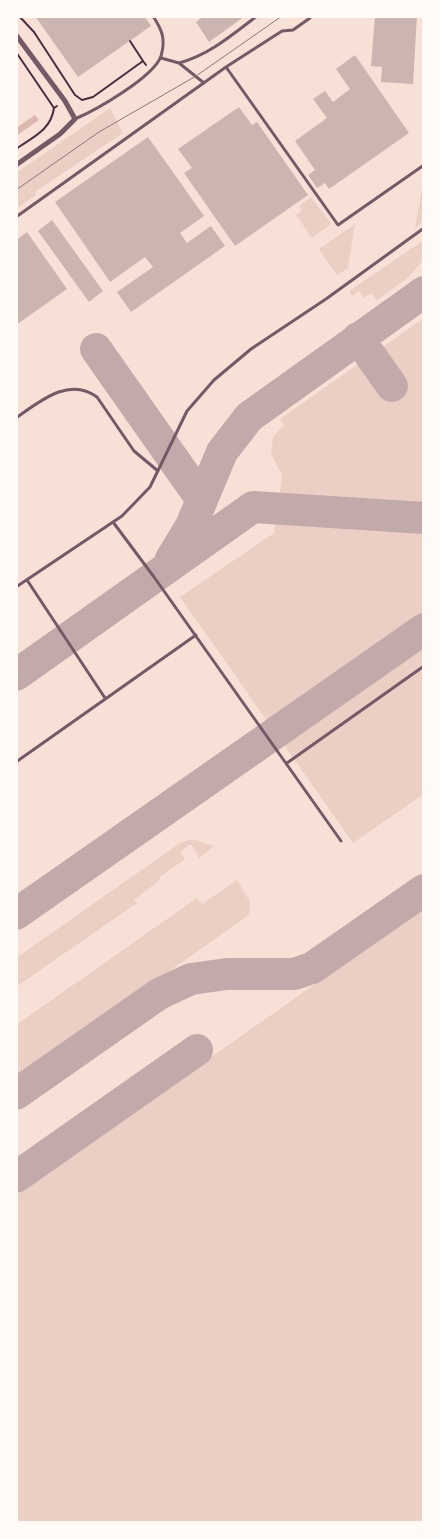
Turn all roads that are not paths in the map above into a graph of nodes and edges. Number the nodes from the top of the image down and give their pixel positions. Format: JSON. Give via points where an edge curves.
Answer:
{"nodes":[{"id":1,"x":153,"y":16,"type":"edge"},
{"id":2,"x":257,"y":16,"type":"edge"},
{"id":3,"x":310,"y":18,"type":"dead end"},
{"id":4,"x":16,"y":35,"type":"edge"},
{"id":5,"x":160,"y":58,"type":"junction"},
{"id":6,"x":179,"y":63,"type":"junction"},
{"id":7,"x":226,"y":67,"type":"junction"},
{"id":8,"x":204,"y":82,"type":"junction"},
{"id":9,"x":75,"y":119,"type":"junction"},
{"id":10,"x":16,"y":165,"type":"edge"},
{"id":11,"x":424,"y":165,"type":"edge"},
{"id":12,"x":16,"y":217,"type":"edge"},
{"id":13,"x":424,"y":228,"type":"edge"},
{"id":14,"x":16,"y":418,"type":"edge"},
{"id":15,"x":158,"y":471,"type":"junction"},
{"id":16,"x":113,"y":522,"type":"junction"},
{"id":17,"x":27,"y":580,"type":"junction"},
{"id":18,"x":16,"y":587,"type":"edge"},
{"id":19,"x":196,"y":635,"type":"junction"},
{"id":20,"x":424,"y":666,"type":"edge"},
{"id":21,"x":105,"y":698,"type":"junction"},
{"id":22,"x":16,"y":762,"type":"edge"},
{"id":23,"x":286,"y":762,"type":"junction"},
{"id":24,"x":341,"y":841,"type":"dead end"}],
"edges":[{"from":1,"to":5,"type":"lane","via":[[162,30],[164,45]]},
{"from":2,"to":6,"type":"lane","via":[[213,49]]},
{"from":3,"to":7,"type":"lane","via":[[293,30],[282,31]]},
{"from":4,"to":9,"type":"street"},
{"from":5,"to":6,"type":"lane"},
{"from":5,"to":9,"type":"lane","via":[[150,72],[106,103]]},
{"from":6,"to":8,"type":"lane"},
{"from":7,"to":8,"type":"lane"},
{"from":7,"to":11,"type":"lane","via":[[338,225]]},
{"from":8,"to":12,"type":"lane"},
{"from":9,"to":10,"type":"street","via":[[60,134]]},
{"from":13,"to":15,"type":"lane","via":[[251,349],[214,380],[187,411]]},
{"from":14,"to":15,"type":"lane","via":[[48,396],[78,388],[88,390],[97,397],[134,451]]},
{"from":15,"to":16,"type":"lane","via":[[150,487]]},
{"from":16,"to":17,"type":"lane"},
{"from":16,"to":19,"type":"lane"},
{"from":17,"to":18,"type":"lane"},
{"from":17,"to":21,"type":"lane"},
{"from":19,"to":21,"type":"lane"},
{"from":19,"to":23,"type":"lane"},
{"from":20,"to":23,"type":"lane"},
{"from":21,"to":22,"type":"lane"},
{"from":23,"to":24,"type":"lane"}]}
